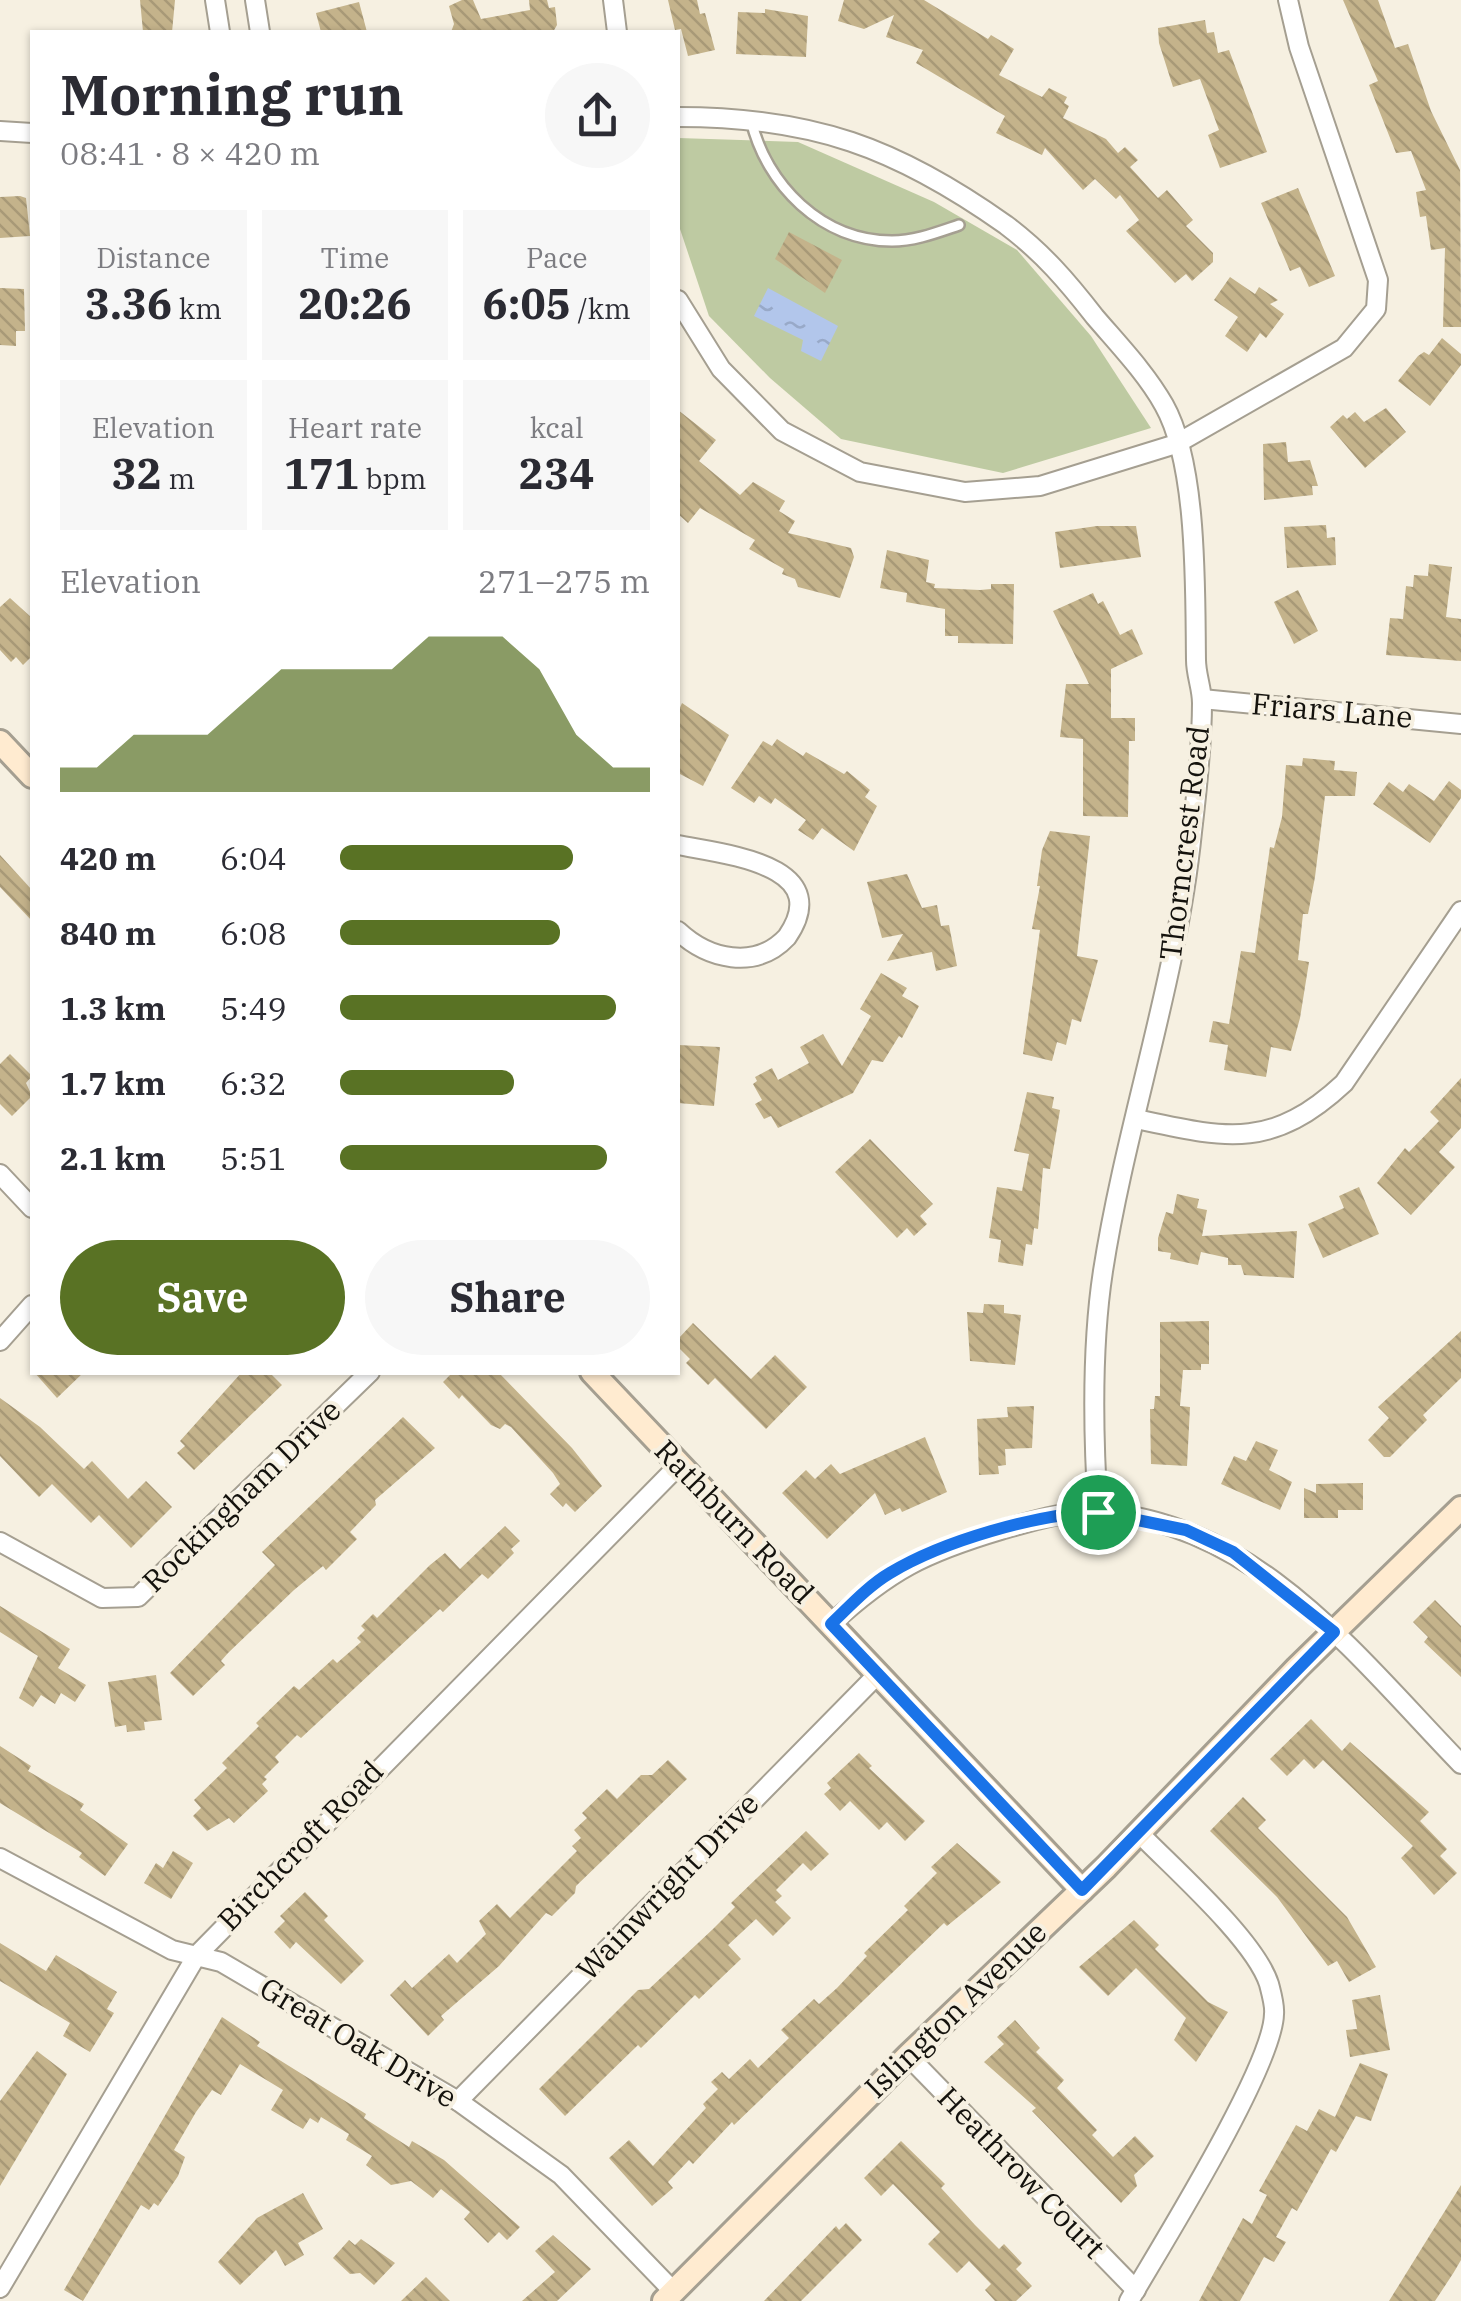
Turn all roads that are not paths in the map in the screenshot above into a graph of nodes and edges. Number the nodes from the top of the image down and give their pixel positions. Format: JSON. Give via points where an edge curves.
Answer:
{"nodes":[{"id":1,"x":215,"y":0,"type":"edge"},
{"id":2,"x":256,"y":0,"type":"edge"},
{"id":3,"x":613,"y":0,"type":"edge"},
{"id":4,"x":1288,"y":0,"type":"edge"},
{"id":5,"x":220,"y":30,"type":"edge"},
{"id":6,"x":260,"y":30,"type":"edge"},
{"id":7,"x":617,"y":30,"type":"edge"},
{"id":8,"x":680,"y":118,"type":"edge"},
{"id":9,"x":751,"y":120,"type":"junction"},
{"id":10,"x":0,"y":131,"type":"edge"},
{"id":11,"x":30,"y":134,"type":"edge"},
{"id":12,"x":959,"y":225,"type":"dead end"},
{"id":13,"x":680,"y":304,"type":"edge"},
{"id":14,"x":1176,"y":444,"type":"junction"},
{"id":15,"x":1202,"y":700,"type":"junction"},
{"id":16,"x":1461,"y":724,"type":"edge"},
{"id":17,"x":0,"y":742,"type":"edge"},
{"id":18,"x":30,"y":774,"type":"edge"},
{"id":19,"x":680,"y":845,"type":"edge"},
{"id":20,"x":1461,"y":911,"type":"edge"},
{"id":21,"x":680,"y":932,"type":"edge"},
{"id":22,"x":1136,"y":1119,"type":"junction"},
{"id":23,"x":0,"y":1174,"type":"edge"},
{"id":24,"x":30,"y":1206,"type":"edge"},
{"id":25,"x":30,"y":1307,"type":"edge"},
{"id":26,"x":0,"y":1341,"type":"edge"},
{"id":27,"x":367,"y":1375,"type":"edge"},
{"id":28,"x":595,"y":1375,"type":"edge"},
{"id":29,"x":680,"y":1464,"type":"junction"},
{"id":30,"x":1461,"y":1508,"type":"edge"},
{"id":31,"x":1098,"y":1512,"type":"junction"},
{"id":32,"x":0,"y":1542,"type":"edge"},
{"id":33,"x":831,"y":1624,"type":"junction"},
{"id":34,"x":1334,"y":1632,"type":"junction"},
{"id":35,"x":880,"y":1673,"type":"junction"},
{"id":36,"x":1461,"y":1764,"type":"edge"},
{"id":37,"x":1139,"y":1833,"type":"junction"},
{"id":38,"x":0,"y":1858,"type":"edge"},
{"id":39,"x":1082,"y":1890,"type":"junction"},
{"id":40,"x":197,"y":1954,"type":"junction"},
{"id":41,"x":908,"y":2056,"type":"junction"},
{"id":42,"x":458,"y":2102,"type":"junction"},
{"id":43,"x":0,"y":2288,"type":"edge"},
{"id":44,"x":1132,"y":2295,"type":"edge"},
{"id":45,"x":669,"y":2297,"type":"edge"}],
"edges":[{"from":1,"to":5,"type":"street"},
{"from":2,"to":6,"type":"street"},
{"from":3,"to":7,"type":"street"},
{"from":4,"to":14,"type":"street","via":[[1378,280],[1376,309],[1344,348]]},
{"from":8,"to":9,"type":"street","name":"Thorncrest Road"},
{"from":9,"to":12,"type":"lane","via":[[757,147],[808,214],[878,240]]},
{"from":9,"to":14,"type":"street","name":"Thorncrest Road","via":[[867,145],[955,190],[1041,251],[1150,384]]},
{"from":10,"to":11,"type":"street"},
{"from":13,"to":14,"type":"street","via":[[702,344],[755,408],[797,441],[860,472],[965,492],[1040,486]]},
{"from":14,"to":15,"type":"street","name":"Thorncrest Road","via":[[1197,570]]},
{"from":15,"to":16,"type":"street","name":"Friars Lane"},
{"from":15,"to":22,"type":"street","name":"Thorncrest Road","via":[[1192,834]]},
{"from":17,"to":18,"type":"main road"},
{"from":19,"to":21,"type":"street","via":[[775,869],[791,884],[798,911],[787,937],[757,956],[709,954]]},
{"from":20,"to":22,"type":"street","via":[[1344,1082],[1321,1104],[1272,1128],[1218,1137]]},
{"from":22,"to":31,"type":"street","name":"Thorncrest Road","via":[[1102,1276],[1093,1440]]},
{"from":23,"to":24,"type":"street"},
{"from":25,"to":26,"type":"street"},
{"from":27,"to":32,"type":"street","name":"Rockingham Drive","via":[[138,1597],[102,1598]]},
{"from":28,"to":29,"type":"main road","name":"Rathburn Road"},
{"from":29,"to":33,"type":"main road","name":"Rathburn Road"},
{"from":29,"to":40,"type":"street","name":"Birchcroft Road"},
{"from":30,"to":34,"type":"main road","name":"Islington Avenue"},
{"from":31,"to":33,"type":"street","via":[[1010,1528],[917,1560],[874,1584]]},
{"from":31,"to":34,"type":"street","via":[[1186,1530],[1233,1552]]},
{"from":33,"to":35,"type":"main road","name":"Rathburn Road"},
{"from":34,"to":36,"type":"street"},
{"from":34,"to":37,"type":"main road","name":"Islington Avenue"},
{"from":35,"to":39,"type":"main road","name":"Rathburn Road"},
{"from":35,"to":42,"type":"street","name":"Wainwright Drive"},
{"from":37,"to":39,"type":"main road","name":"Islington Avenue"},
{"from":37,"to":44,"type":"street","via":[[1256,1956],[1274,2014],[1246,2091]]},
{"from":38,"to":40,"type":"street","name":"Great Oak Drive","via":[[172,1950]]},
{"from":39,"to":41,"type":"main road","name":"Islington Avenue"},
{"from":40,"to":42,"type":"street","name":"Great Oak Drive"},
{"from":40,"to":43,"type":"street","name":"Birchcroft Road"},
{"from":41,"to":44,"type":"street","name":"Heathrow Court"},
{"from":41,"to":45,"type":"main road","name":"Islington Avenue"},
{"from":42,"to":45,"type":"street","name":"Great Oak Drive","via":[[561,2174]]}]}
